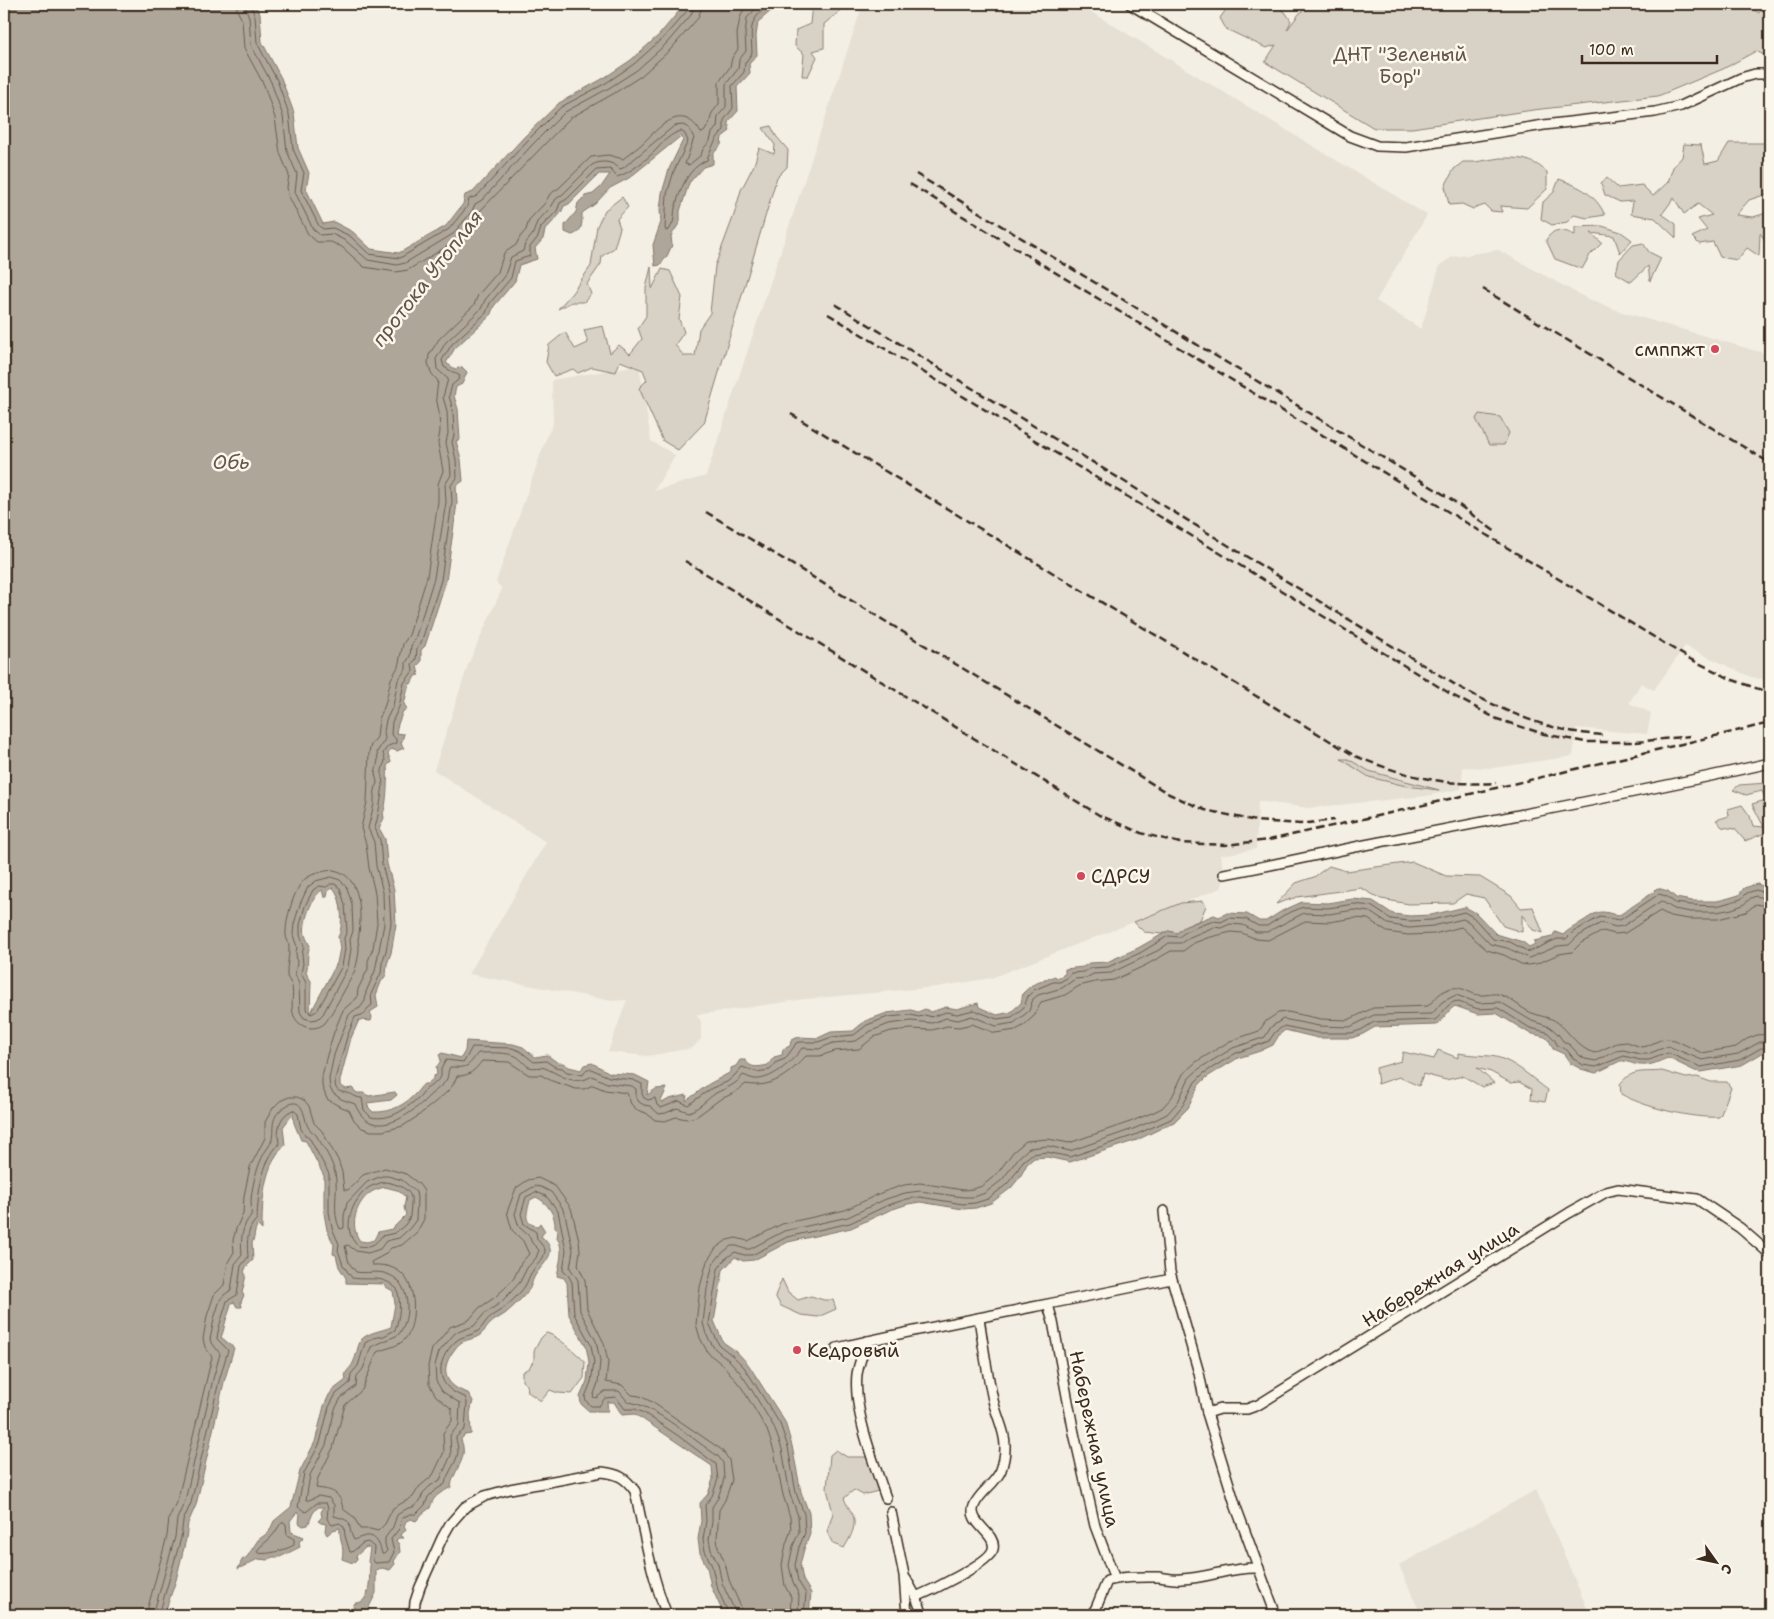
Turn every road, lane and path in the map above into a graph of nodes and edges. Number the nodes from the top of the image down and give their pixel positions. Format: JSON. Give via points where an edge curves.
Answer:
{"nodes":[{"id":1,"x":1130,"y":4,"type":"edge"},
{"id":2,"x":1770,"y":74,"type":"edge"},
{"id":3,"x":1770,"y":763,"type":"edge"},
{"id":4,"x":1224,"y":874,"type":"dead end"},
{"id":5,"x":1164,"y":1211,"type":"dead end"},
{"id":6,"x":1770,"y":1254,"type":"edge"},
{"id":7,"x":1171,"y":1279,"type":"junction"},
{"id":8,"x":1048,"y":1305,"type":"junction"},
{"id":9,"x":978,"y":1318,"type":"junction"},
{"id":10,"x":867,"y":1341,"type":"junction"},
{"id":11,"x":836,"y":1348,"type":"dead end"},
{"id":12,"x":1207,"y":1413,"type":"junction"},
{"id":13,"x":886,"y":1498,"type":"dead end"},
{"id":14,"x":891,"y":1512,"type":"dead end"},
{"id":15,"x":1259,"y":1568,"type":"junction"},
{"id":16,"x":904,"y":1575,"type":"junction"},
{"id":17,"x":1115,"y":1579,"type":"junction"},
{"id":18,"x":916,"y":1598,"type":"junction"},
{"id":19,"x":414,"y":1615,"type":"edge"},
{"id":20,"x":667,"y":1615,"type":"edge"},
{"id":21,"x":907,"y":1615,"type":"edge"},
{"id":22,"x":923,"y":1615,"type":"edge"},
{"id":23,"x":1091,"y":1615,"type":"edge"},
{"id":24,"x":1276,"y":1615,"type":"edge"}],
"edges":[{"from":1,"to":2,"type":"street","via":[[1350,136],[1377,146],[1406,147],[1670,109],[1741,78]]},
{"from":3,"to":4,"type":"street"},
{"from":5,"to":7,"type":"street"},
{"from":6,"to":12,"type":"street","name":"Набережная улица","via":[[1740,1228],[1697,1199],[1627,1190],[1606,1192],[1258,1405]]},
{"from":7,"to":8,"type":"street"},
{"from":7,"to":12,"type":"street","via":[[1199,1373]]},
{"from":8,"to":9,"type":"street"},
{"from":8,"to":17,"type":"street","name":"Набережная улица","via":[[1095,1526]]},
{"from":9,"to":10,"type":"street"},
{"from":9,"to":18,"type":"street","via":[[992,1400],[1005,1447],[1001,1470],[974,1505],[973,1511],[992,1541],[993,1549],[972,1568]]},
{"from":10,"to":11,"type":"street"},
{"from":10,"to":13,"type":"street","via":[[858,1366],[857,1399]]},
{"from":12,"to":15,"type":"street"},
{"from":14,"to":16,"type":"street"},
{"from":15,"to":17,"type":"street","via":[[1230,1569],[1179,1580],[1158,1577]]},
{"from":15,"to":24,"type":"street"},
{"from":16,"to":18,"type":"street"},
{"from":16,"to":21,"type":"street"},
{"from":17,"to":23,"type":"street","via":[[1107,1581]]},
{"from":18,"to":22,"type":"street"},
{"from":19,"to":20,"type":"street","via":[[420,1587],[442,1538],[465,1508],[484,1496],[510,1489],[602,1472],[627,1480],[634,1491],[652,1570]]}]}
